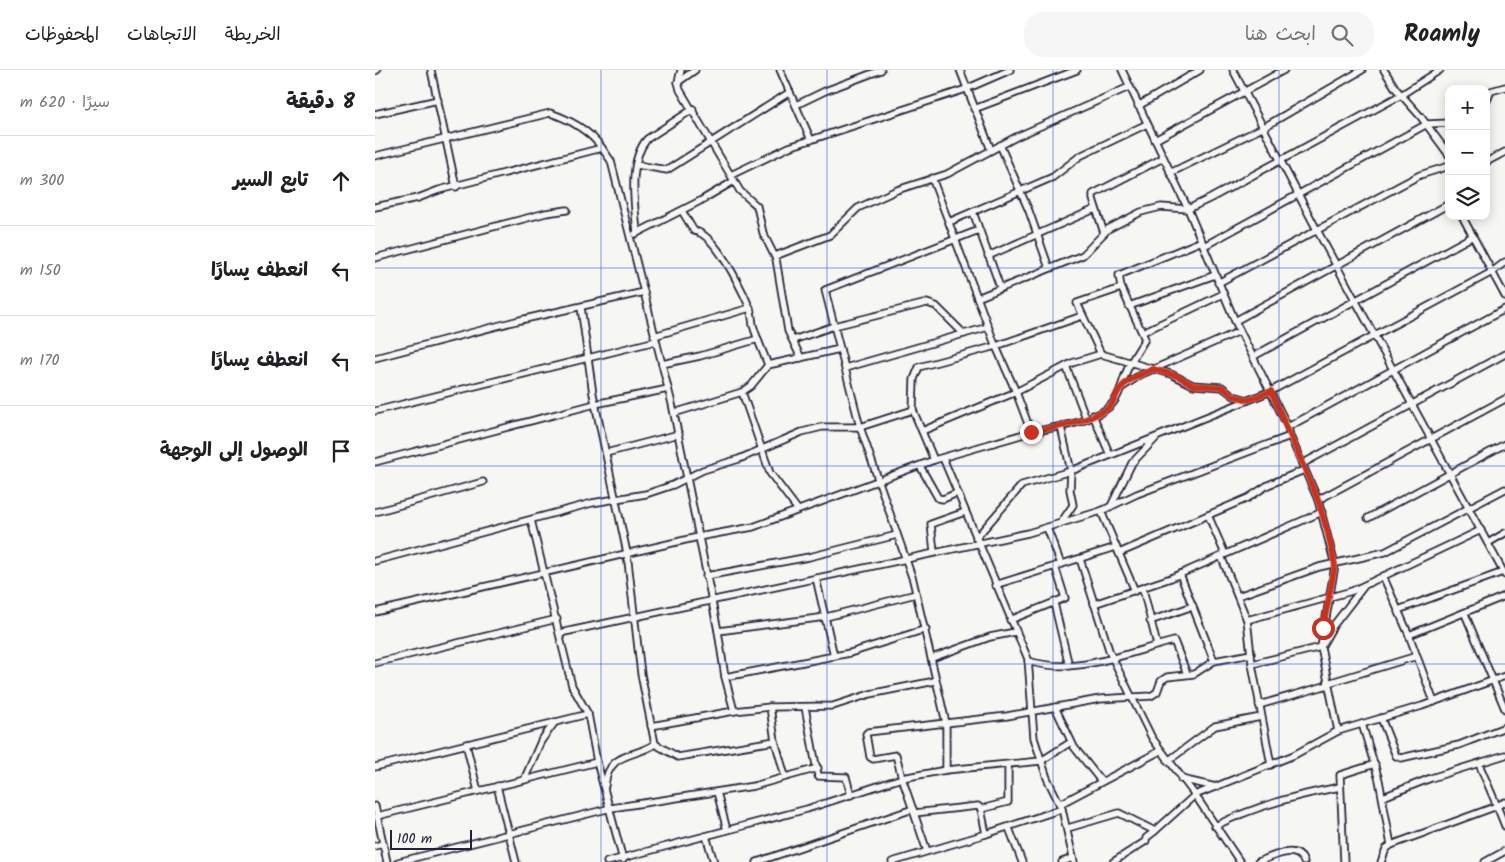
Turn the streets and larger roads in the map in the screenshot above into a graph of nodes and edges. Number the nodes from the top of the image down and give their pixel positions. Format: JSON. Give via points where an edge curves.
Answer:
{"nodes":[{"id":1,"x":431,"y":70,"type":"edge"},
{"id":2,"x":681,"y":70,"type":"edge"},
{"id":3,"x":695,"y":70,"type":"edge"},
{"id":4,"x":781,"y":70,"type":"edge"},
{"id":5,"x":881,"y":70,"type":"edge"},
{"id":6,"x":960,"y":70,"type":"edge"},
{"id":7,"x":1010,"y":70,"type":"edge"},
{"id":8,"x":1077,"y":70,"type":"edge"},
{"id":9,"x":1122,"y":70,"type":"edge"},
{"id":10,"x":1200,"y":70,"type":"edge"},
{"id":11,"x":1233,"y":70,"type":"edge"},
{"id":12,"x":1284,"y":70,"type":"edge"},
{"id":13,"x":1362,"y":70,"type":"edge"},
{"id":14,"x":1384,"y":70,"type":"edge"},
{"id":15,"x":1440,"y":70,"type":"edge"},
{"id":16,"x":678,"y":82,"type":"junction"},
{"id":17,"x":1129,"y":87,"type":"junction"},
{"id":18,"x":1505,"y":87,"type":"edge"},
{"id":19,"x":967,"y":89,"type":"junction"},
{"id":20,"x":1244,"y":91,"type":"junction"},
{"id":21,"x":790,"y":92,"type":"junction"},
{"id":22,"x":1490,"y":93,"type":"edge"},
{"id":23,"x":1401,"y":95,"type":"junction"},
{"id":24,"x":438,"y":100,"type":"junction"},
{"id":25,"x":796,"y":105,"type":"junction"},
{"id":26,"x":1138,"y":106,"type":"junction"},
{"id":27,"x":693,"y":109,"type":"junction"},
{"id":28,"x":974,"y":109,"type":"junction"},
{"id":29,"x":375,"y":114,"type":"edge"},
{"id":30,"x":1445,"y":123,"type":"edge"},
{"id":31,"x":1147,"y":124,"type":"junction"},
{"id":32,"x":1427,"y":124,"type":"junction"},
{"id":33,"x":1263,"y":128,"type":"junction"},
{"id":34,"x":445,"y":138,"type":"junction"},
{"id":35,"x":811,"y":140,"type":"junction"},
{"id":36,"x":1155,"y":140,"type":"junction"},
{"id":37,"x":711,"y":141,"type":"junction"},
{"id":38,"x":1000,"y":145,"type":"junction"},
{"id":39,"x":601,"y":148,"type":"junction"},
{"id":40,"x":1445,"y":149,"type":"edge"},
{"id":41,"x":991,"y":150,"type":"junction"},
{"id":42,"x":1505,"y":152,"type":"edge"},
{"id":43,"x":375,"y":156,"type":"edge"},
{"id":44,"x":1495,"y":157,"type":"junction"},
{"id":45,"x":1163,"y":158,"type":"junction"},
{"id":46,"x":1505,"y":159,"type":"edge"},
{"id":47,"x":1281,"y":160,"type":"junction"},
{"id":48,"x":1490,"y":160,"type":"edge"},
{"id":49,"x":637,"y":165,"type":"junction"},
{"id":50,"x":1445,"y":167,"type":"edge"},
{"id":51,"x":1171,"y":172,"type":"junction"},
{"id":52,"x":732,"y":178,"type":"junction"},
{"id":53,"x":932,"y":178,"type":"junction"},
{"id":54,"x":456,"y":187,"type":"junction"},
{"id":55,"x":1020,"y":192,"type":"junction"},
{"id":56,"x":1299,"y":195,"type":"junction"},
{"id":57,"x":1445,"y":206,"type":"edge"},
{"id":58,"x":375,"y":207,"type":"edge"},
{"id":59,"x":1095,"y":209,"type":"junction"},
{"id":60,"x":1188,"y":209,"type":"junction"},
{"id":61,"x":567,"y":210,"type":"dead end"},
{"id":62,"x":682,"y":210,"type":"junction"},
{"id":63,"x":973,"y":212,"type":"junction"},
{"id":64,"x":1464,"y":220,"type":"edge"},
{"id":65,"x":949,"y":222,"type":"junction"},
{"id":66,"x":979,"y":230,"type":"junction"},
{"id":67,"x":1317,"y":230,"type":"junction"},
{"id":68,"x":637,"y":233,"type":"junction"},
{"id":69,"x":1104,"y":233,"type":"junction"},
{"id":70,"x":1037,"y":235,"type":"junction"},
{"id":71,"x":629,"y":236,"type":"junction"},
{"id":72,"x":1473,"y":236,"type":"junction"},
{"id":73,"x":955,"y":240,"type":"junction"},
{"id":74,"x":1203,"y":243,"type":"junction"},
{"id":75,"x":775,"y":256,"type":"junction"},
{"id":76,"x":988,"y":256,"type":"junction"},
{"id":77,"x":375,"y":258,"type":"edge"},
{"id":78,"x":1505,"y":262,"type":"edge"},
{"id":79,"x":1337,"y":265,"type":"junction"},
{"id":80,"x":1049,"y":268,"type":"junction"},
{"id":81,"x":1492,"y":272,"type":"junction"},
{"id":82,"x":1215,"y":275,"type":"junction"},
{"id":83,"x":1218,"y":283,"type":"junction"},
{"id":84,"x":1000,"y":288,"type":"junction"},
{"id":85,"x":1121,"y":288,"type":"junction"},
{"id":86,"x":644,"y":292,"type":"junction"},
{"id":87,"x":1223,"y":294,"type":"junction"},
{"id":88,"x":1505,"y":296,"type":"edge"},
{"id":89,"x":977,"y":298,"type":"junction"},
{"id":90,"x":1356,"y":299,"type":"junction"},
{"id":91,"x":1129,"y":306,"type":"junction"},
{"id":92,"x":581,"y":307,"type":"junction"},
{"id":93,"x":750,"y":308,"type":"junction"},
{"id":94,"x":1505,"y":309,"type":"edge"},
{"id":95,"x":1081,"y":316,"type":"junction"},
{"id":96,"x":1235,"y":321,"type":"junction"},
{"id":97,"x":834,"y":326,"type":"junction"},
{"id":98,"x":988,"y":327,"type":"junction"},
{"id":99,"x":1240,"y":331,"type":"junction"},
{"id":100,"x":1143,"y":332,"type":"junction"},
{"id":101,"x":964,"y":334,"type":"junction"},
{"id":102,"x":1376,"y":334,"type":"junction"},
{"id":103,"x":655,"y":339,"type":"junction"},
{"id":104,"x":758,"y":339,"type":"junction"},
{"id":105,"x":793,"y":340,"type":"junction"},
{"id":106,"x":996,"y":346,"type":"junction"},
{"id":107,"x":840,"y":349,"type":"junction"},
{"id":108,"x":1101,"y":354,"type":"junction"},
{"id":109,"x":1505,"y":354,"type":"edge"},
{"id":110,"x":1254,"y":356,"type":"junction"},
{"id":111,"x":375,"y":358,"type":"edge"},
{"id":112,"x":587,"y":358,"type":"junction"},
{"id":113,"x":801,"y":358,"type":"junction"},
{"id":114,"x":1131,"y":362,"type":"junction"},
{"id":115,"x":662,"y":364,"type":"junction"},
{"id":116,"x":768,"y":365,"type":"junction"},
{"id":117,"x":1066,"y":366,"type":"junction"},
{"id":118,"x":845,"y":368,"type":"junction"},
{"id":119,"x":1153,"y":369,"type":"junction"},
{"id":120,"x":1394,"y":369,"type":"junction"},
{"id":121,"x":1120,"y":389,"type":"junction"},
{"id":122,"x":668,"y":390,"type":"junction"},
{"id":123,"x":1271,"y":391,"type":"junction"},
{"id":124,"x":742,"y":392,"type":"junction"},
{"id":125,"x":1017,"y":392,"type":"junction"},
{"id":126,"x":1505,"y":399,"type":"edge"},
{"id":127,"x":1249,"y":400,"type":"junction"},
{"id":128,"x":595,"y":404,"type":"junction"},
{"id":129,"x":1412,"y":404,"type":"junction"},
{"id":130,"x":913,"y":410,"type":"junction"},
{"id":131,"x":375,"y":412,"type":"edge"},
{"id":132,"x":674,"y":413,"type":"junction"},
{"id":133,"x":1093,"y":415,"type":"junction"},
{"id":134,"x":1086,"y":418,"type":"junction"},
{"id":135,"x":860,"y":426,"type":"junction"},
{"id":136,"x":1061,"y":426,"type":"junction"},
{"id":137,"x":1288,"y":427,"type":"junction"},
{"id":138,"x":921,"y":431,"type":"junction"},
{"id":139,"x":1031,"y":432,"type":"junction"},
{"id":140,"x":679,"y":434,"type":"junction"},
{"id":141,"x":1159,"y":434,"type":"junction"},
{"id":142,"x":1290,"y":436,"type":"junction"},
{"id":143,"x":1431,"y":439,"type":"junction"},
{"id":144,"x":1505,"y":444,"type":"edge"},
{"id":145,"x":761,"y":450,"type":"junction"},
{"id":146,"x":606,"y":452,"type":"junction"},
{"id":147,"x":1110,"y":455,"type":"junction"},
{"id":148,"x":943,"y":458,"type":"junction"},
{"id":149,"x":934,"y":460,"type":"junction"},
{"id":150,"x":375,"y":462,"type":"edge"},
{"id":151,"x":920,"y":466,"type":"junction"},
{"id":152,"x":1303,"y":467,"type":"junction"},
{"id":153,"x":1071,"y":471,"type":"junction"},
{"id":154,"x":1450,"y":474,"type":"junction"},
{"id":155,"x":688,"y":478,"type":"junction"},
{"id":156,"x":879,"y":479,"type":"junction"},
{"id":157,"x":483,"y":482,"type":"dead end"},
{"id":158,"x":1505,"y":489,"type":"edge"},
{"id":159,"x":957,"y":493,"type":"junction"},
{"id":160,"x":616,"y":500,"type":"junction"},
{"id":161,"x":1318,"y":500,"type":"junction"},
{"id":162,"x":1111,"y":506,"type":"junction"},
{"id":163,"x":1469,"y":509,"type":"junction"},
{"id":164,"x":798,"y":510,"type":"junction"},
{"id":165,"x":1101,"y":511,"type":"junction"},
{"id":166,"x":375,"y":512,"type":"edge"},
{"id":167,"x":965,"y":512,"type":"junction"},
{"id":168,"x":1322,"y":512,"type":"junction"},
{"id":169,"x":1208,"y":515,"type":"junction"},
{"id":170,"x":1368,"y":518,"type":"dead end"},
{"id":171,"x":531,"y":520,"type":"junction"},
{"id":172,"x":1060,"y":524,"type":"junction"},
{"id":173,"x":1047,"y":528,"type":"junction"},
{"id":174,"x":1481,"y":530,"type":"junction"},
{"id":175,"x":1505,"y":533,"type":"edge"},
{"id":176,"x":897,"y":535,"type":"junction"},
{"id":177,"x":698,"y":537,"type":"junction"},
{"id":178,"x":977,"y":541,"type":"junction"},
{"id":179,"x":1488,"y":543,"type":"junction"},
{"id":180,"x":1117,"y":550,"type":"junction"},
{"id":181,"x":935,"y":552,"type":"junction"},
{"id":182,"x":627,"y":553,"type":"junction"},
{"id":183,"x":1223,"y":555,"type":"junction"},
{"id":184,"x":905,"y":558,"type":"junction"},
{"id":185,"x":1080,"y":559,"type":"junction"},
{"id":186,"x":375,"y":561,"type":"edge"},
{"id":187,"x":1058,"y":565,"type":"junction"},
{"id":188,"x":1335,"y":565,"type":"junction"},
{"id":189,"x":545,"y":572,"type":"junction"},
{"id":190,"x":1504,"y":573,"type":"edge"},
{"id":191,"x":1180,"y":574,"type":"junction"},
{"id":192,"x":706,"y":576,"type":"junction"},
{"id":193,"x":1383,"y":576,"type":"junction"},
{"id":194,"x":816,"y":578,"type":"junction"},
{"id":195,"x":995,"y":585,"type":"junction"},
{"id":196,"x":1365,"y":585,"type":"junction"},
{"id":197,"x":1143,"y":588,"type":"junction"},
{"id":198,"x":1135,"y":591,"type":"junction"},
{"id":199,"x":916,"y":594,"type":"junction"},
{"id":200,"x":1238,"y":596,"type":"junction"},
{"id":201,"x":1505,"y":596,"type":"edge"},
{"id":202,"x":1328,"y":598,"type":"junction"},
{"id":203,"x":711,"y":601,"type":"junction"},
{"id":204,"x":1054,"y":603,"type":"junction"},
{"id":205,"x":1094,"y":604,"type":"junction"},
{"id":206,"x":1193,"y":606,"type":"junction"},
{"id":207,"x":1398,"y":610,"type":"junction"},
{"id":208,"x":375,"y":612,"type":"edge"},
{"id":209,"x":1465,"y":614,"type":"junction"},
{"id":210,"x":635,"y":616,"type":"junction"},
{"id":211,"x":825,"y":617,"type":"junction"},
{"id":212,"x":557,"y":618,"type":"junction"},
{"id":213,"x":1010,"y":620,"type":"junction"},
{"id":214,"x":1247,"y":620,"type":"junction"},
{"id":215,"x":1150,"y":621,"type":"junction"},
{"id":216,"x":926,"y":629,"type":"junction"},
{"id":217,"x":718,"y":631,"type":"junction"},
{"id":218,"x":1015,"y":632,"type":"junction"},
{"id":219,"x":561,"y":633,"type":"junction"},
{"id":220,"x":1409,"y":635,"type":"junction"},
{"id":221,"x":1157,"y":645,"type":"junction"},
{"id":222,"x":1321,"y":647,"type":"junction"},
{"id":223,"x":1251,"y":654,"type":"junction"},
{"id":224,"x":834,"y":656,"type":"junction"},
{"id":225,"x":1417,"y":656,"type":"junction"},
{"id":226,"x":932,"y":658,"type":"junction"},
{"id":227,"x":1113,"y":660,"type":"junction"},
{"id":228,"x":1028,"y":661,"type":"junction"},
{"id":229,"x":1214,"y":661,"type":"junction"},
{"id":230,"x":375,"y":663,"type":"edge"},
{"id":231,"x":1252,"y":664,"type":"junction"},
{"id":232,"x":1069,"y":666,"type":"junction"},
{"id":233,"x":1187,"y":674,"type":"junction"},
{"id":234,"x":1505,"y":676,"type":"edge"},
{"id":235,"x":725,"y":677,"type":"junction"},
{"id":236,"x":935,"y":681,"type":"junction"},
{"id":237,"x":1493,"y":681,"type":"junction"},
{"id":238,"x":1328,"y":684,"type":"junction"},
{"id":239,"x":1130,"y":696,"type":"junction"},
{"id":240,"x":1434,"y":702,"type":"junction"},
{"id":241,"x":1259,"y":705,"type":"junction"},
{"id":242,"x":771,"y":706,"type":"junction"},
{"id":243,"x":805,"y":707,"type":"junction"},
{"id":244,"x":1055,"y":707,"type":"junction"},
{"id":245,"x":1505,"y":709,"type":"edge"},
{"id":246,"x":734,"y":711,"type":"junction"},
{"id":247,"x":1031,"y":712,"type":"junction"},
{"id":248,"x":588,"y":714,"type":"junction"},
{"id":249,"x":1261,"y":717,"type":"junction"},
{"id":250,"x":1381,"y":718,"type":"junction"},
{"id":251,"x":555,"y":722,"type":"junction"},
{"id":252,"x":946,"y":723,"type":"junction"},
{"id":253,"x":1362,"y":724,"type":"junction"},
{"id":254,"x":651,"y":726,"type":"junction"},
{"id":255,"x":1505,"y":728,"type":"edge"},
{"id":256,"x":1339,"y":731,"type":"junction"},
{"id":257,"x":775,"y":741,"type":"junction"},
{"id":258,"x":1071,"y":742,"type":"junction"},
{"id":259,"x":466,"y":744,"type":"junction"},
{"id":260,"x":655,"y":744,"type":"junction"},
{"id":261,"x":1160,"y":751,"type":"junction"},
{"id":262,"x":1505,"y":755,"type":"edge"},
{"id":263,"x":1041,"y":761,"type":"junction"},
{"id":264,"x":1168,"y":761,"type":"junction"},
{"id":265,"x":597,"y":762,"type":"junction"},
{"id":266,"x":1271,"y":764,"type":"junction"},
{"id":267,"x":1375,"y":764,"type":"junction"},
{"id":268,"x":1479,"y":764,"type":"junction"},
{"id":269,"x":1008,"y":765,"type":"junction"},
{"id":270,"x":375,"y":767,"type":"edge"},
{"id":271,"x":818,"y":768,"type":"junction"},
{"id":272,"x":945,"y":770,"type":"junction"},
{"id":273,"x":785,"y":776,"type":"junction"},
{"id":274,"x":903,"y":778,"type":"junction"},
{"id":275,"x":524,"y":780,"type":"junction"},
{"id":276,"x":1181,"y":780,"type":"junction"},
{"id":277,"x":1101,"y":781,"type":"junction"},
{"id":278,"x":497,"y":786,"type":"junction"},
{"id":279,"x":605,"y":786,"type":"junction"},
{"id":280,"x":1216,"y":787,"type":"junction"},
{"id":281,"x":1340,"y":788,"type":"junction"},
{"id":282,"x":478,"y":791,"type":"junction"},
{"id":283,"x":717,"y":792,"type":"junction"},
{"id":284,"x":851,"y":795,"type":"junction"},
{"id":285,"x":1195,"y":795,"type":"junction"},
{"id":286,"x":1383,"y":796,"type":"junction"},
{"id":287,"x":1505,"y":802,"type":"edge"},
{"id":288,"x":375,"y":806,"type":"edge"},
{"id":289,"x":1497,"y":806,"type":"junction"},
{"id":290,"x":1061,"y":807,"type":"junction"},
{"id":291,"x":611,"y":808,"type":"junction"},
{"id":292,"x":981,"y":809,"type":"junction"},
{"id":293,"x":914,"y":811,"type":"junction"},
{"id":294,"x":377,"y":816,"type":"junction"},
{"id":295,"x":1215,"y":826,"type":"junction"},
{"id":296,"x":1505,"y":826,"type":"edge"},
{"id":297,"x":1009,"y":828,"type":"junction"},
{"id":298,"x":1068,"y":828,"type":"junction"},
{"id":299,"x":727,"y":830,"type":"junction"},
{"id":300,"x":1155,"y":831,"type":"junction"},
{"id":301,"x":986,"y":834,"type":"junction"},
{"id":302,"x":509,"y":835,"type":"junction"},
{"id":303,"x":707,"y":836,"type":"junction"},
{"id":304,"x":383,"y":844,"type":"junction"},
{"id":305,"x":1391,"y":845,"type":"junction"},
{"id":306,"x":375,"y":846,"type":"edge"},
{"id":307,"x":1505,"y":850,"type":"edge"},
{"id":308,"x":927,"y":851,"type":"junction"},
{"id":309,"x":623,"y":860,"type":"edge"},
{"id":310,"x":1073,"y":860,"type":"edge"},
{"id":311,"x":387,"y":862,"type":"edge"},
{"id":312,"x":398,"y":862,"type":"edge"},
{"id":313,"x":516,"y":862,"type":"edge"},
{"id":314,"x":607,"y":862,"type":"edge"},
{"id":315,"x":714,"y":862,"type":"edge"},
{"id":316,"x":757,"y":862,"type":"edge"},
{"id":317,"x":892,"y":862,"type":"edge"},
{"id":318,"x":1022,"y":862,"type":"edge"},
{"id":319,"x":1062,"y":862,"type":"edge"},
{"id":320,"x":1113,"y":862,"type":"edge"},
{"id":321,"x":1240,"y":862,"type":"edge"},
{"id":322,"x":1258,"y":862,"type":"edge"},
{"id":323,"x":1304,"y":862,"type":"edge"},
{"id":324,"x":1344,"y":862,"type":"edge"},
{"id":325,"x":1381,"y":862,"type":"edge"},
{"id":326,"x":1485,"y":862,"type":"edge"}],
"edges":[{"from":1,"to":24,"type":"street"},
{"from":2,"to":16,"type":"street"},
{"from":3,"to":16,"type":"street"},
{"from":4,"to":21,"type":"street"},
{"from":5,"to":25,"type":"street","via":[[825,90]]},
{"from":6,"to":19,"type":"street"},
{"from":7,"to":19,"type":"street"},
{"from":8,"to":28,"type":"street"},
{"from":9,"to":17,"type":"street"},
{"from":10,"to":26,"type":"street"},
{"from":11,"to":20,"type":"street"},
{"from":12,"to":20,"type":"street"},
{"from":13,"to":33,"type":"street"},
{"from":14,"to":23,"type":"street"},
{"from":15,"to":23,"type":"street"},
{"from":16,"to":27,"type":"street"},
{"from":17,"to":26,"type":"street"},
{"from":17,"to":38,"type":"street"},
{"from":18,"to":22,"type":"street"},
{"from":19,"to":28,"type":"street"},
{"from":19,"to":35,"type":"street"},
{"from":20,"to":33,"type":"street"},
{"from":20,"to":36,"type":"street"},
{"from":21,"to":25,"type":"street"},
{"from":21,"to":37,"type":"street"},
{"from":23,"to":32,"type":"street"},
{"from":23,"to":47,"type":"street"},
{"from":24,"to":29,"type":"street"},
{"from":24,"to":34,"type":"street"},
{"from":25,"to":35,"type":"street"},
{"from":26,"to":31,"type":"street"},
{"from":27,"to":37,"type":"street"},
{"from":27,"to":49,"type":"street","via":[[647,139],[642,145]]},
{"from":28,"to":41,"type":"street"},
{"from":30,"to":32,"type":"street"},
{"from":31,"to":36,"type":"street"},
{"from":31,"to":55,"type":"street","via":[[1080,156],[1060,173]]},
{"from":32,"to":40,"type":"street"},
{"from":32,"to":56,"type":"street"},
{"from":33,"to":47,"type":"street"},
{"from":33,"to":51,"type":"street"},
{"from":34,"to":39,"type":"street","via":[[550,113],[565,118],[596,140]]},
{"from":34,"to":43,"type":"street"},
{"from":34,"to":54,"type":"street"},
{"from":35,"to":52,"type":"street","via":[[766,157]]},
{"from":36,"to":45,"type":"street"},
{"from":37,"to":49,"type":"street","via":[[667,170]]},
{"from":37,"to":52,"type":"street"},
{"from":38,"to":41,"type":"street"},
{"from":38,"to":55,"type":"street"},
{"from":39,"to":54,"type":"street"},
{"from":39,"to":71,"type":"street","via":[[611,161]]},
{"from":41,"to":53,"type":"street","via":[[955,170]]},
{"from":42,"to":44,"type":"street"},
{"from":44,"to":46,"type":"street"},
{"from":44,"to":48,"type":"street"},
{"from":45,"to":51,"type":"street"},
{"from":45,"to":59,"type":"street","via":[[1095,193],[1092,197]]},
{"from":47,"to":56,"type":"street"},
{"from":47,"to":60,"type":"street"},
{"from":49,"to":68,"type":"street","via":[[634,179]]},
{"from":50,"to":67,"type":"street","via":[[1420,175]]},
{"from":51,"to":60,"type":"street"},
{"from":52,"to":62,"type":"street"},
{"from":52,"to":75,"type":"street","via":[[743,195],[757,206],[763,233]]},
{"from":53,"to":65,"type":"street"},
{"from":53,"to":75,"type":"street","via":[[858,208],[830,235]]},
{"from":54,"to":58,"type":"street"},
{"from":55,"to":63,"type":"street"},
{"from":55,"to":70,"type":"street"},
{"from":56,"to":67,"type":"street"},
{"from":56,"to":74,"type":"street"},
{"from":57,"to":79,"type":"street"},
{"from":59,"to":69,"type":"street"},
{"from":59,"to":70,"type":"street"},
{"from":60,"to":69,"type":"street","via":[[1161,207],[1141,212]]},
{"from":60,"to":74,"type":"street"},
{"from":61,"to":77,"type":"street"},
{"from":62,"to":68,"type":"street"},
{"from":62,"to":93,"type":"street","via":[[694,231],[703,233],[716,246]]},
{"from":63,"to":65,"type":"street"},
{"from":63,"to":66,"type":"street"},
{"from":64,"to":72,"type":"street"},
{"from":65,"to":73,"type":"street"},
{"from":66,"to":73,"type":"street"},
{"from":66,"to":76,"type":"street"},
{"from":67,"to":79,"type":"street"},
{"from":67,"to":83,"type":"street"},
{"from":68,"to":71,"type":"street"},
{"from":69,"to":80,"type":"street","via":[[1088,252]]},
{"from":70,"to":76,"type":"street"},
{"from":70,"to":80,"type":"street"},
{"from":71,"to":86,"type":"street"},
{"from":72,"to":81,"type":"street"},
{"from":72,"to":90,"type":"street"},
{"from":73,"to":89,"type":"street"},
{"from":73,"to":97,"type":"street","via":[[827,288],[825,293]]},
{"from":74,"to":82,"type":"street"},
{"from":74,"to":85,"type":"street","via":[[1121,273],[1118,277]]},
{"from":75,"to":105,"type":"street","via":[[786,322]]},
{"from":76,"to":84,"type":"street"},
{"from":78,"to":81,"type":"street"},
{"from":79,"to":90,"type":"street"},
{"from":79,"to":96,"type":"street"},
{"from":80,"to":84,"type":"street"},
{"from":81,"to":88,"type":"street"},
{"from":81,"to":102,"type":"street"},
{"from":82,"to":83,"type":"street"},
{"from":82,"to":91,"type":"street"},
{"from":83,"to":87,"type":"street"},
{"from":84,"to":89,"type":"street"},
{"from":85,"to":91,"type":"street"},
{"from":85,"to":95,"type":"street","via":[[1079,301],[1077,305]]},
{"from":86,"to":92,"type":"street"},
{"from":86,"to":103,"type":"street"},
{"from":87,"to":96,"type":"street"},
{"from":87,"to":100,"type":"street"},
{"from":89,"to":98,"type":"street"},
{"from":90,"to":102,"type":"street"},
{"from":90,"to":110,"type":"street"},
{"from":91,"to":100,"type":"street"},
{"from":92,"to":111,"type":"street"},
{"from":92,"to":112,"type":"street"},
{"from":93,"to":103,"type":"street"},
{"from":93,"to":104,"type":"street"},
{"from":94,"to":120,"type":"street"},
{"from":95,"to":106,"type":"street"},
{"from":95,"to":108,"type":"street"},
{"from":96,"to":99,"type":"street"},
{"from":97,"to":101,"type":"street","via":[[927,303],[936,306]]},
{"from":97,"to":105,"type":"street"},
{"from":97,"to":107,"type":"street"},
{"from":98,"to":101,"type":"street"},
{"from":98,"to":106,"type":"street"},
{"from":99,"to":110,"type":"street"},
{"from":99,"to":119,"type":"street"},
{"from":100,"to":114,"type":"street","via":[[1145,339]]},
{"from":101,"to":118,"type":"street"},
{"from":102,"to":120,"type":"street"},
{"from":102,"to":123,"type":"street"},
{"from":103,"to":112,"type":"street"},
{"from":103,"to":115,"type":"street"},
{"from":104,"to":115,"type":"street"},
{"from":104,"to":116,"type":"street"},
{"from":105,"to":113,"type":"street"},
{"from":106,"to":125,"type":"street"},
{"from":106,"to":130,"type":"street","via":[[919,367],[914,378]]},
{"from":107,"to":113,"type":"street"},
{"from":107,"to":118,"type":"street"},
{"from":108,"to":114,"type":"street"},
{"from":108,"to":117,"type":"street"},
{"from":109,"to":129,"type":"street"},
{"from":110,"to":123,"type":"street"},
{"from":112,"to":128,"type":"street"},
{"from":112,"to":131,"type":"street"},
{"from":113,"to":116,"type":"street"},
{"from":114,"to":119,"type":"street"},
{"from":114,"to":121,"type":"street"},
{"from":115,"to":122,"type":"street"},
{"from":116,"to":124,"type":"street"},
{"from":117,"to":125,"type":"street"},
{"from":117,"to":134,"type":"street"},
{"from":118,"to":135,"type":"street"},
{"from":119,"to":121,"type":"street"},
{"from":119,"to":127,"type":"street","via":[[1193,385],[1222,387],[1234,396]]},
{"from":120,"to":129,"type":"street"},
{"from":120,"to":137,"type":"street"},
{"from":121,"to":133,"type":"street","via":[[1109,407]]},
{"from":122,"to":128,"type":"street"},
{"from":122,"to":132,"type":"street"},
{"from":123,"to":127,"type":"street"},
{"from":123,"to":137,"type":"street"},
{"from":124,"to":132,"type":"street"},
{"from":124,"to":145,"type":"street"},
{"from":125,"to":138,"type":"street"},
{"from":125,"to":139,"type":"street"},
{"from":126,"to":143,"type":"street"},
{"from":127,"to":141,"type":"street"},
{"from":128,"to":146,"type":"street"},
{"from":128,"to":150,"type":"street"},
{"from":129,"to":143,"type":"street"},
{"from":129,"to":152,"type":"street"},
{"from":130,"to":135,"type":"street"},
{"from":130,"to":138,"type":"street"},
{"from":132,"to":140,"type":"street"},
{"from":133,"to":134,"type":"street"},
{"from":133,"to":147,"type":"street"},
{"from":134,"to":136,"type":"street"},
{"from":135,"to":145,"type":"street","via":[[822,426]]},
{"from":135,"to":156,"type":"street"},
{"from":136,"to":139,"type":"street"},
{"from":136,"to":153,"type":"street"},
{"from":137,"to":142,"type":"street"},
{"from":138,"to":149,"type":"street"},
{"from":139,"to":148,"type":"street"},
{"from":140,"to":146,"type":"street"},
{"from":140,"to":155,"type":"street"},
{"from":141,"to":147,"type":"street"},
{"from":141,"to":162,"type":"street","via":[[1132,463]]},
{"from":142,"to":152,"type":"street"},
{"from":142,"to":162,"type":"street"},
{"from":143,"to":154,"type":"street"},
{"from":143,"to":161,"type":"street"},
{"from":144,"to":154,"type":"street"},
{"from":145,"to":155,"type":"street"},
{"from":145,"to":164,"type":"street","via":[[770,474]]},
{"from":146,"to":160,"type":"street"},
{"from":147,"to":153,"type":"street"},
{"from":148,"to":149,"type":"street"},
{"from":148,"to":159,"type":"street"},
{"from":149,"to":151,"type":"street"},
{"from":151,"to":156,"type":"street"},
{"from":151,"to":159,"type":"street","via":[[938,498]]},
{"from":152,"to":161,"type":"street"},
{"from":152,"to":169,"type":"street","via":[[1248,498]]},
{"from":153,"to":172,"type":"street","via":[[1073,507]]},
{"from":153,"to":178,"type":"street","via":[[1018,487]]},
{"from":154,"to":163,"type":"street"},
{"from":154,"to":170,"type":"street"},
{"from":155,"to":160,"type":"street","via":[[646,494]]},
{"from":155,"to":177,"type":"street"},
{"from":156,"to":164,"type":"street"},
{"from":156,"to":176,"type":"street"},
{"from":157,"to":166,"type":"street"},
{"from":158,"to":163,"type":"street"},
{"from":159,"to":167,"type":"street"},
{"from":160,"to":171,"type":"street","via":[[592,503]]},
{"from":160,"to":182,"type":"street"},
{"from":161,"to":168,"type":"street"},
{"from":162,"to":165,"type":"street"},
{"from":163,"to":174,"type":"street"},
{"from":163,"to":188,"type":"street","via":[[1385,552]]},
{"from":164,"to":177,"type":"street","via":[[753,527]]},
{"from":165,"to":172,"type":"street"},
{"from":165,"to":180,"type":"street"},
{"from":167,"to":178,"type":"street"},
{"from":167,"to":181,"type":"street","via":[[931,524]]},
{"from":168,"to":183,"type":"street"},
{"from":168,"to":188,"type":"street"},
{"from":169,"to":180,"type":"street"},
{"from":169,"to":183,"type":"street"},
{"from":171,"to":186,"type":"street"},
{"from":171,"to":189,"type":"street"},
{"from":172,"to":173,"type":"street"},
{"from":173,"to":178,"type":"street"},
{"from":173,"to":187,"type":"street"},
{"from":174,"to":179,"type":"street"},
{"from":174,"to":193,"type":"street"},
{"from":175,"to":179,"type":"street"},
{"from":176,"to":184,"type":"street"},
{"from":176,"to":192,"type":"street","via":[[809,557]]},
{"from":177,"to":182,"type":"street"},
{"from":177,"to":192,"type":"street"},
{"from":178,"to":181,"type":"street"},
{"from":178,"to":195,"type":"street"},
{"from":179,"to":190,"type":"street"},
{"from":180,"to":185,"type":"street"},
{"from":180,"to":198,"type":"street"},
{"from":181,"to":184,"type":"street"},
{"from":182,"to":189,"type":"street"},
{"from":182,"to":210,"type":"street"},
{"from":183,"to":191,"type":"street"},
{"from":183,"to":200,"type":"street"},
{"from":184,"to":194,"type":"street"},
{"from":184,"to":199,"type":"street"},
{"from":185,"to":187,"type":"street"},
{"from":185,"to":205,"type":"street"},
{"from":187,"to":195,"type":"street"},
{"from":187,"to":204,"type":"street","via":[[1065,598]]},
{"from":188,"to":200,"type":"street","via":[[1299,573]]},
{"from":188,"to":202,"type":"street"},
{"from":189,"to":208,"type":"street"},
{"from":189,"to":212,"type":"street"},
{"from":190,"to":207,"type":"street"},
{"from":191,"to":197,"type":"street"},
{"from":191,"to":206,"type":"street"},
{"from":192,"to":203,"type":"street"},
{"from":193,"to":196,"type":"street"},
{"from":193,"to":207,"type":"street"},
{"from":194,"to":203,"type":"street"},
{"from":194,"to":211,"type":"street"},
{"from":195,"to":213,"type":"street"},
{"from":196,"to":202,"type":"street"},
{"from":196,"to":222,"type":"street"},
{"from":197,"to":198,"type":"street"},
{"from":197,"to":215,"type":"street"},
{"from":198,"to":205,"type":"street"},
{"from":199,"to":211,"type":"street"},
{"from":199,"to":216,"type":"street"},
{"from":200,"to":214,"type":"street"},
{"from":201,"to":209,"type":"street"},
{"from":202,"to":214,"type":"street"},
{"from":202,"to":222,"type":"street"},
{"from":203,"to":210,"type":"street"},
{"from":203,"to":217,"type":"street"},
{"from":204,"to":213,"type":"street"},
{"from":204,"to":232,"type":"street"},
{"from":205,"to":227,"type":"street"},
{"from":206,"to":215,"type":"street"},
{"from":206,"to":229,"type":"street"},
{"from":207,"to":220,"type":"street"},
{"from":209,"to":220,"type":"street"},
{"from":209,"to":237,"type":"street"},
{"from":210,"to":219,"type":"street"},
{"from":210,"to":254,"type":"street"},
{"from":211,"to":217,"type":"street"},
{"from":211,"to":224,"type":"street"},
{"from":212,"to":219,"type":"street"},
{"from":212,"to":230,"type":"street"},
{"from":213,"to":218,"type":"street"},
{"from":214,"to":223,"type":"street"},
{"from":215,"to":221,"type":"street"},
{"from":216,"to":224,"type":"street"},
{"from":216,"to":226,"type":"street"},
{"from":217,"to":235,"type":"street"},
{"from":218,"to":226,"type":"street","via":[[990,637]]},
{"from":218,"to":228,"type":"street"},
{"from":219,"to":248,"type":"street","via":[[572,686]]},
{"from":220,"to":225,"type":"street"},
{"from":221,"to":227,"type":"street"},
{"from":221,"to":233,"type":"street","via":[[1175,642]]},
{"from":222,"to":231,"type":"street"},
{"from":222,"to":238,"type":"street"},
{"from":223,"to":229,"type":"street"},
{"from":223,"to":231,"type":"street"},
{"from":224,"to":235,"type":"street"},
{"from":225,"to":238,"type":"street"},
{"from":225,"to":240,"type":"street"},
{"from":226,"to":236,"type":"street"},
{"from":227,"to":232,"type":"street"},
{"from":227,"to":239,"type":"street"},
{"from":228,"to":232,"type":"street","via":[[1049,667]]},
{"from":228,"to":247,"type":"street"},
{"from":229,"to":233,"type":"street","via":[[1200,672]]},
{"from":231,"to":241,"type":"street"},
{"from":233,"to":239,"type":"street","via":[[1164,678],[1157,692],[1151,696]]},
{"from":234,"to":237,"type":"street"},
{"from":235,"to":246,"type":"street"},
{"from":236,"to":243,"type":"street","via":[[870,694],[833,706]]},
{"from":236,"to":252,"type":"street"},
{"from":237,"to":240,"type":"street"},
{"from":237,"to":245,"type":"street"},
{"from":238,"to":241,"type":"street"},
{"from":238,"to":256,"type":"street"},
{"from":239,"to":244,"type":"street"},
{"from":239,"to":261,"type":"street"},
{"from":240,"to":250,"type":"street"},
{"from":241,"to":249,"type":"street"},
{"from":242,"to":243,"type":"street"},
{"from":242,"to":246,"type":"street"},
{"from":242,"to":257,"type":"street"},
{"from":243,"to":271,"type":"street"},
{"from":244,"to":247,"type":"street"},
{"from":244,"to":258,"type":"street"},
{"from":246,"to":254,"type":"street"},
{"from":247,"to":252,"type":"street"},
{"from":247,"to":263,"type":"street"},
{"from":248,"to":251,"type":"street"},
{"from":248,"to":265,"type":"street"},
{"from":249,"to":264,"type":"street","via":[[1215,726]]},
{"from":249,"to":266,"type":"street"},
{"from":250,"to":253,"type":"street"},
{"from":250,"to":255,"type":"street","via":[[1399,758],[1459,744]]},
{"from":251,"to":259,"type":"street"},
{"from":251,"to":275,"type":"street","via":[[541,741]]},
{"from":252,"to":272,"type":"street"},
{"from":252,"to":274,"type":"street","via":[[867,733],[871,758],[897,755]]},
{"from":253,"to":256,"type":"street"},
{"from":253,"to":267,"type":"street"},
{"from":254,"to":260,"type":"street"},
{"from":256,"to":266,"type":"street","via":[[1294,756]]},
{"from":257,"to":260,"type":"street","via":[[678,757]]},
{"from":257,"to":273,"type":"street"},
{"from":258,"to":263,"type":"street"},
{"from":258,"to":277,"type":"street"},
{"from":259,"to":270,"type":"street"},
{"from":259,"to":282,"type":"street"},
{"from":260,"to":279,"type":"street","via":[[621,757],[609,770]]},
{"from":261,"to":264,"type":"street"},
{"from":261,"to":277,"type":"street"},
{"from":262,"to":268,"type":"street"},
{"from":263,"to":269,"type":"street"},
{"from":263,"to":290,"type":"street"},
{"from":264,"to":276,"type":"street"},
{"from":265,"to":275,"type":"street"},
{"from":265,"to":279,"type":"street"},
{"from":266,"to":280,"type":"street"},
{"from":267,"to":281,"type":"street","via":[[1341,774]]},
{"from":267,"to":286,"type":"street"},
{"from":268,"to":286,"type":"street"},
{"from":268,"to":289,"type":"street"},
{"from":269,"to":272,"type":"street"},
{"from":269,"to":292,"type":"street","via":[[1008,802]]},
{"from":271,"to":273,"type":"street"},
{"from":271,"to":284,"type":"street","via":[[820,777],[847,778]]},
{"from":272,"to":274,"type":"street"},
{"from":273,"to":283,"type":"street"},
{"from":274,"to":284,"type":"street"},
{"from":274,"to":293,"type":"street"},
{"from":275,"to":278,"type":"street"},
{"from":276,"to":280,"type":"street"},
{"from":276,"to":285,"type":"street"},
{"from":277,"to":290,"type":"street"},
{"from":278,"to":282,"type":"street"},
{"from":278,"to":302,"type":"street"},
{"from":279,"to":291,"type":"street"},
{"from":280,"to":285,"type":"street"},
{"from":281,"to":295,"type":"street","via":[[1299,795],[1255,808]]},
{"from":281,"to":324,"type":"street"},
{"from":282,"to":294,"type":"street"},
{"from":283,"to":291,"type":"street"},
{"from":283,"to":299,"type":"street"},
{"from":284,"to":299,"type":"street"},
{"from":285,"to":295,"type":"street"},
{"from":285,"to":300,"type":"street"},
{"from":286,"to":305,"type":"street"},
{"from":287,"to":289,"type":"street"},
{"from":288,"to":294,"type":"street"},
{"from":289,"to":296,"type":"street"},
{"from":289,"to":305,"type":"street"},
{"from":290,"to":297,"type":"street"},
{"from":290,"to":298,"type":"street"},
{"from":291,"to":302,"type":"street"},
{"from":291,"to":309,"type":"street"},
{"from":292,"to":293,"type":"street","via":[[978,806]]},
{"from":292,"to":301,"type":"street"},
{"from":293,"to":308,"type":"street"},
{"from":293,"to":316,"type":"street"},
{"from":294,"to":304,"type":"street"},
{"from":295,"to":321,"type":"street"},
{"from":297,"to":301,"type":"street"},
{"from":297,"to":318,"type":"street"},
{"from":298,"to":300,"type":"street","via":[[1119,813]]},
{"from":298,"to":310,"type":"street"},
{"from":299,"to":303,"type":"street"},
{"from":300,"to":320,"type":"street","via":[[1146,841]]},
{"from":301,"to":308,"type":"street"},
{"from":302,"to":312,"type":"street"},
{"from":302,"to":313,"type":"street"},
{"from":303,"to":309,"type":"street"},
{"from":303,"to":315,"type":"street"},
{"from":304,"to":306,"type":"street"},
{"from":304,"to":311,"type":"street"},
{"from":305,"to":325,"type":"street"},
{"from":307,"to":326,"type":"street"},
{"from":308,"to":317,"type":"street"},
{"from":309,"to":314,"type":"street"},
{"from":310,"to":319,"type":"street"},
{"from":322,"to":323,"type":"street","via":[[1287,852],[1296,853]]}]}
